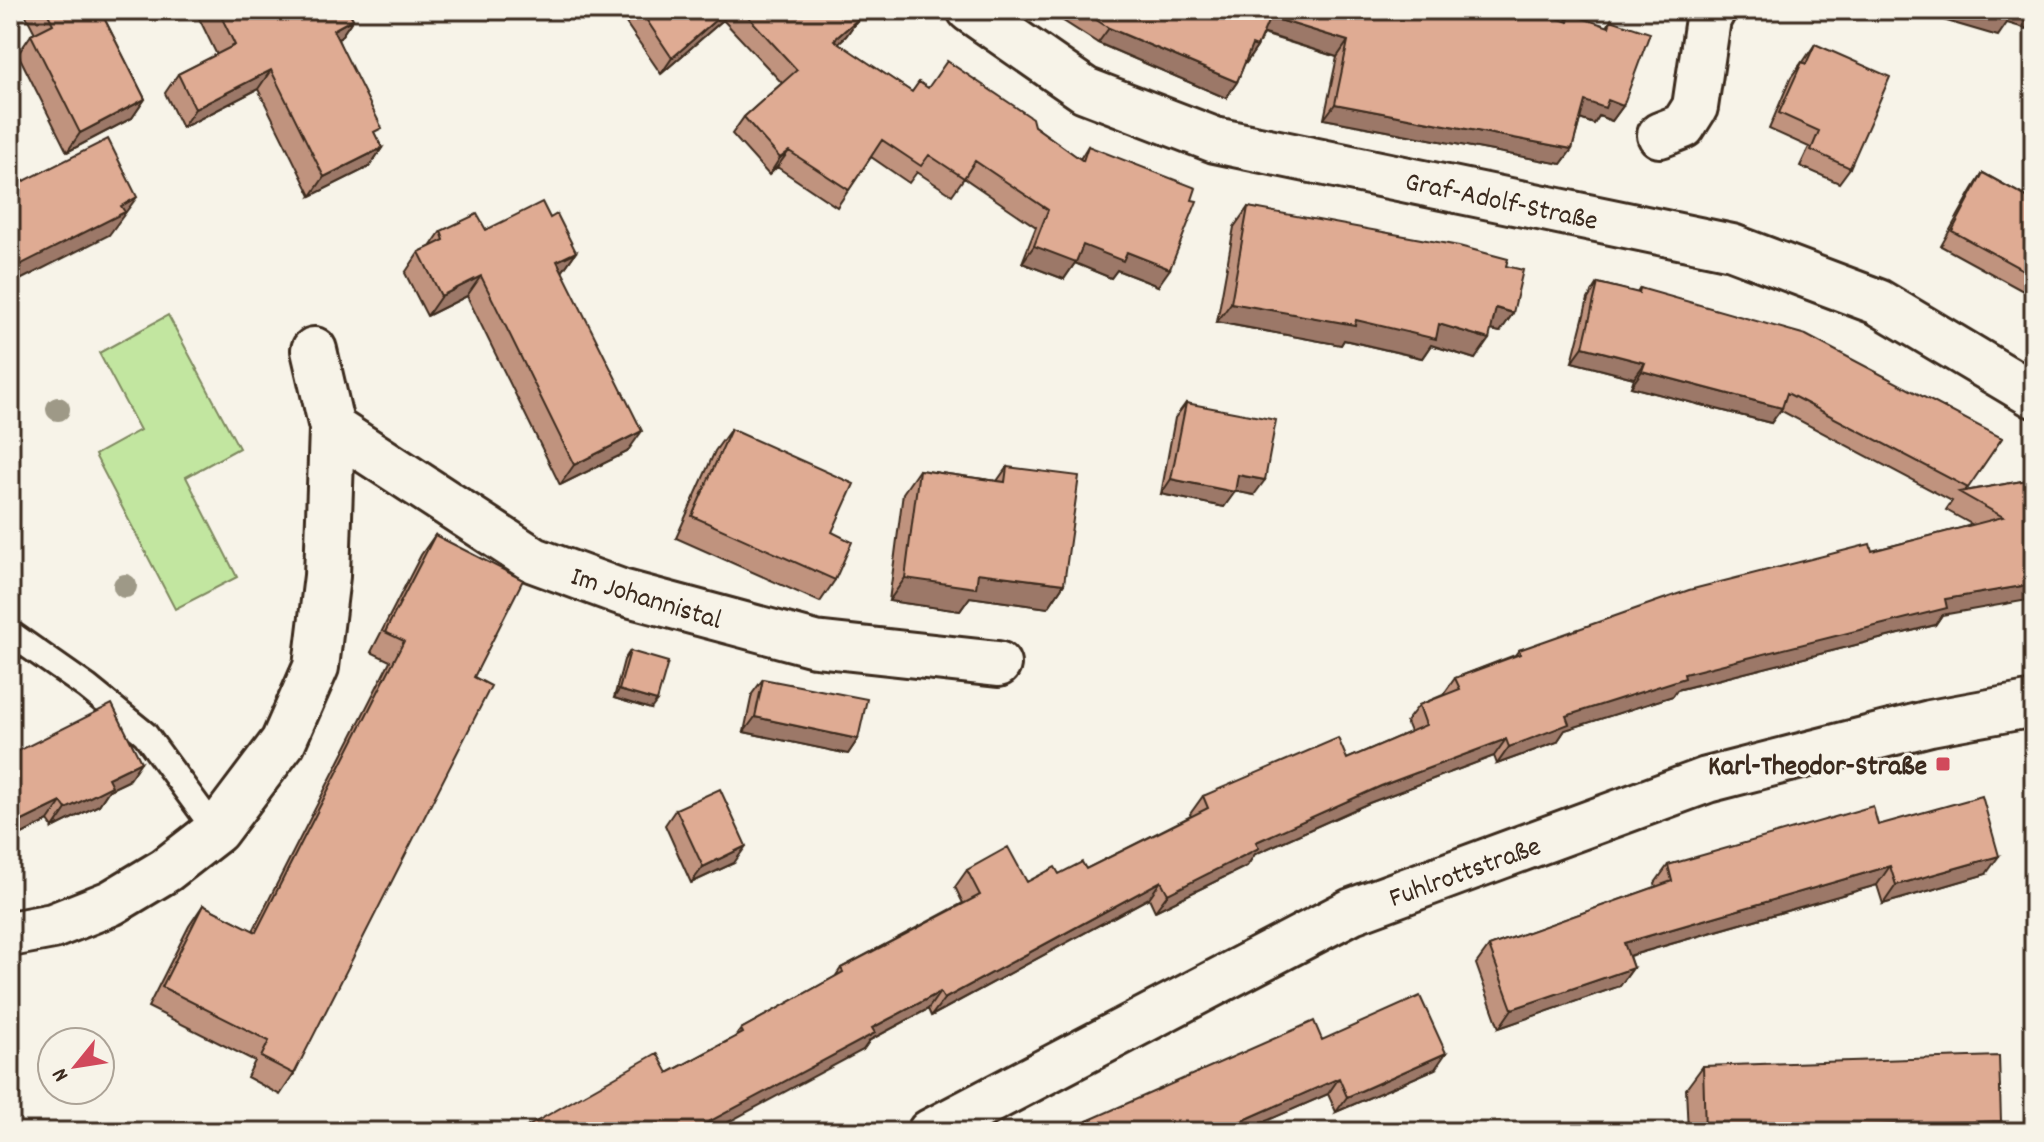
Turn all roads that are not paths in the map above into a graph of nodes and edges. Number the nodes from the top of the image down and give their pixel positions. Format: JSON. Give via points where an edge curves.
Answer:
{"nodes":[{"id":1,"x":970,"y":10,"type":"edge"},
{"id":2,"x":1713,"y":10,"type":"edge"},
{"id":3,"x":1660,"y":135,"type":"dead end"},
{"id":4,"x":314,"y":350,"type":"dead end"},
{"id":5,"x":2034,"y":395,"type":"edge"},
{"id":6,"x":332,"y":428,"type":"junction"},
{"id":7,"x":10,"y":633,"type":"edge"},
{"id":8,"x":998,"y":664,"type":"dead end"},
{"id":9,"x":2034,"y":704,"type":"edge"},
{"id":10,"x":216,"y":831,"type":"junction"},
{"id":11,"x":10,"y":934,"type":"edge"},
{"id":12,"x":955,"y":1126,"type":"edge"}],
"edges":[{"from":1,"to":5,"type":"street","name":"Graf-Adolf-Straße","via":[[1085,90],[1215,140],[1732,247],[1878,302]]},
{"from":2,"to":3,"type":"street","via":[[1695,107],[1683,126]]},
{"from":4,"to":6,"type":"street"},
{"from":6,"to":8,"type":"street","name":"Im Johannistal","via":[[534,560],[621,592],[815,644]]},
{"from":6,"to":10,"type":"street","via":[[327,576],[316,667],[283,742]]},
{"from":7,"to":10,"type":"lane","via":[[145,734]]},
{"from":9,"to":12,"type":"street","name":"Fuhlrottstraße","via":[[1930,723],[1707,780],[1352,911]]},
{"from":10,"to":11,"type":"street","via":[[111,903],[53,926]]}]}
